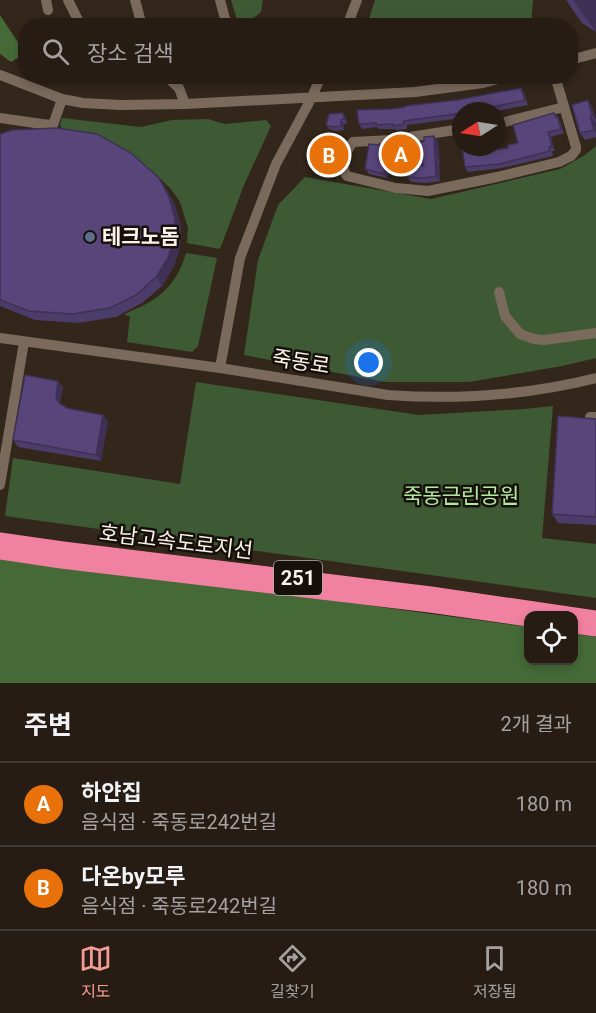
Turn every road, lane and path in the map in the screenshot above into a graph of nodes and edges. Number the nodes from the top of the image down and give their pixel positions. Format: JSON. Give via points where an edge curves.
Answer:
{"nodes":[{"id":1,"x":68,"y":0,"type":"edge"},
{"id":2,"x":135,"y":0,"type":"edge"},
{"id":3,"x":220,"y":0,"type":"edge"},
{"id":4,"x":357,"y":0,"type":"edge"},
{"id":5,"x":77,"y":18,"type":"edge"},
{"id":6,"x":140,"y":18,"type":"edge"},
{"id":7,"x":225,"y":18,"type":"edge"},
{"id":8,"x":350,"y":18,"type":"edge"},
{"id":9,"x":596,"y":53,"type":"edge"},
{"id":10,"x":578,"y":58,"type":"edge"},
{"id":11,"x":0,"y":75,"type":"edge"},
{"id":12,"x":18,"y":82,"type":"edge"},
{"id":13,"x":23,"y":84,"type":"edge"},
{"id":14,"x":175,"y":84,"type":"edge"},
{"id":15,"x":318,"y":84,"type":"edge"},
{"id":16,"x":475,"y":84,"type":"edge"},
{"id":17,"x":557,"y":84,"type":"edge"},
{"id":18,"x":312,"y":97,"type":"junction"},
{"id":19,"x":62,"y":99,"type":"junction"},
{"id":20,"x":185,"y":104,"type":"junction"},
{"id":21,"x":564,"y":107,"type":"junction"},
{"id":22,"x":0,"y":118,"type":"edge"},
{"id":23,"x":506,"y":122,"type":"edge"},
{"id":24,"x":452,"y":130,"type":"edge"},
{"id":25,"x":499,"y":292,"type":"dead end"},
{"id":26,"x":596,"y":333,"type":"edge"},
{"id":27,"x":0,"y":338,"type":"edge"},
{"id":28,"x":24,"y":342,"type":"junction"},
{"id":29,"x":220,"y":368,"type":"junction"},
{"id":30,"x":596,"y":378,"type":"edge"},
{"id":31,"x":0,"y":484,"type":"edge"},
{"id":32,"x":0,"y":540,"type":"edge"},
{"id":33,"x":0,"y":552,"type":"edge"},
{"id":34,"x":524,"y":618,"type":"edge"},
{"id":35,"x":596,"y":618,"type":"edge"},
{"id":36,"x":578,"y":627,"type":"edge"},
{"id":37,"x":596,"y":629,"type":"edge"}],
"edges":[{"from":1,"to":5,"type":"street"},
{"from":2,"to":6,"type":"street"},
{"from":3,"to":7,"type":"street"},
{"from":4,"to":8,"type":"street"},
{"from":9,"to":10,"type":"street"},
{"from":11,"to":12,"type":"street"},
{"from":13,"to":19,"type":"street"},
{"from":14,"to":20,"type":"street"},
{"from":15,"to":18,"type":"street"},
{"from":16,"to":18,"type":"street","via":[[415,92]]},
{"from":17,"to":21,"type":"street"},
{"from":18,"to":20,"type":"street"},
{"from":18,"to":29,"type":"street","via":[[276,164],[240,258]]},
{"from":19,"to":20,"type":"street","via":[[120,105]]},
{"from":19,"to":22,"type":"street","via":[[53,125]]},
{"from":21,"to":23,"type":"street"},
{"from":21,"to":24,"type":"street","via":[[576,150],[559,162],[428,191],[396,188],[344,173],[348,148],[353,142]]},
{"from":25,"to":26,"type":"street","via":[[506,316],[520,334],[544,339]]},
{"from":27,"to":28,"type":"street","name":"죽동로"},
{"from":28,"to":29,"type":"street","name":"죽동로"},
{"from":28,"to":31,"type":"street"},
{"from":29,"to":30,"type":"street","name":"죽동로","via":[[424,398],[530,391]]},
{"from":32,"to":35,"type":"highway","name":"호남고속도로지선","number":"251"},
{"from":33,"to":34,"type":"highway","name":"호남고속도로지선","number":"251"},
{"from":36,"to":37,"type":"highway"}]}
